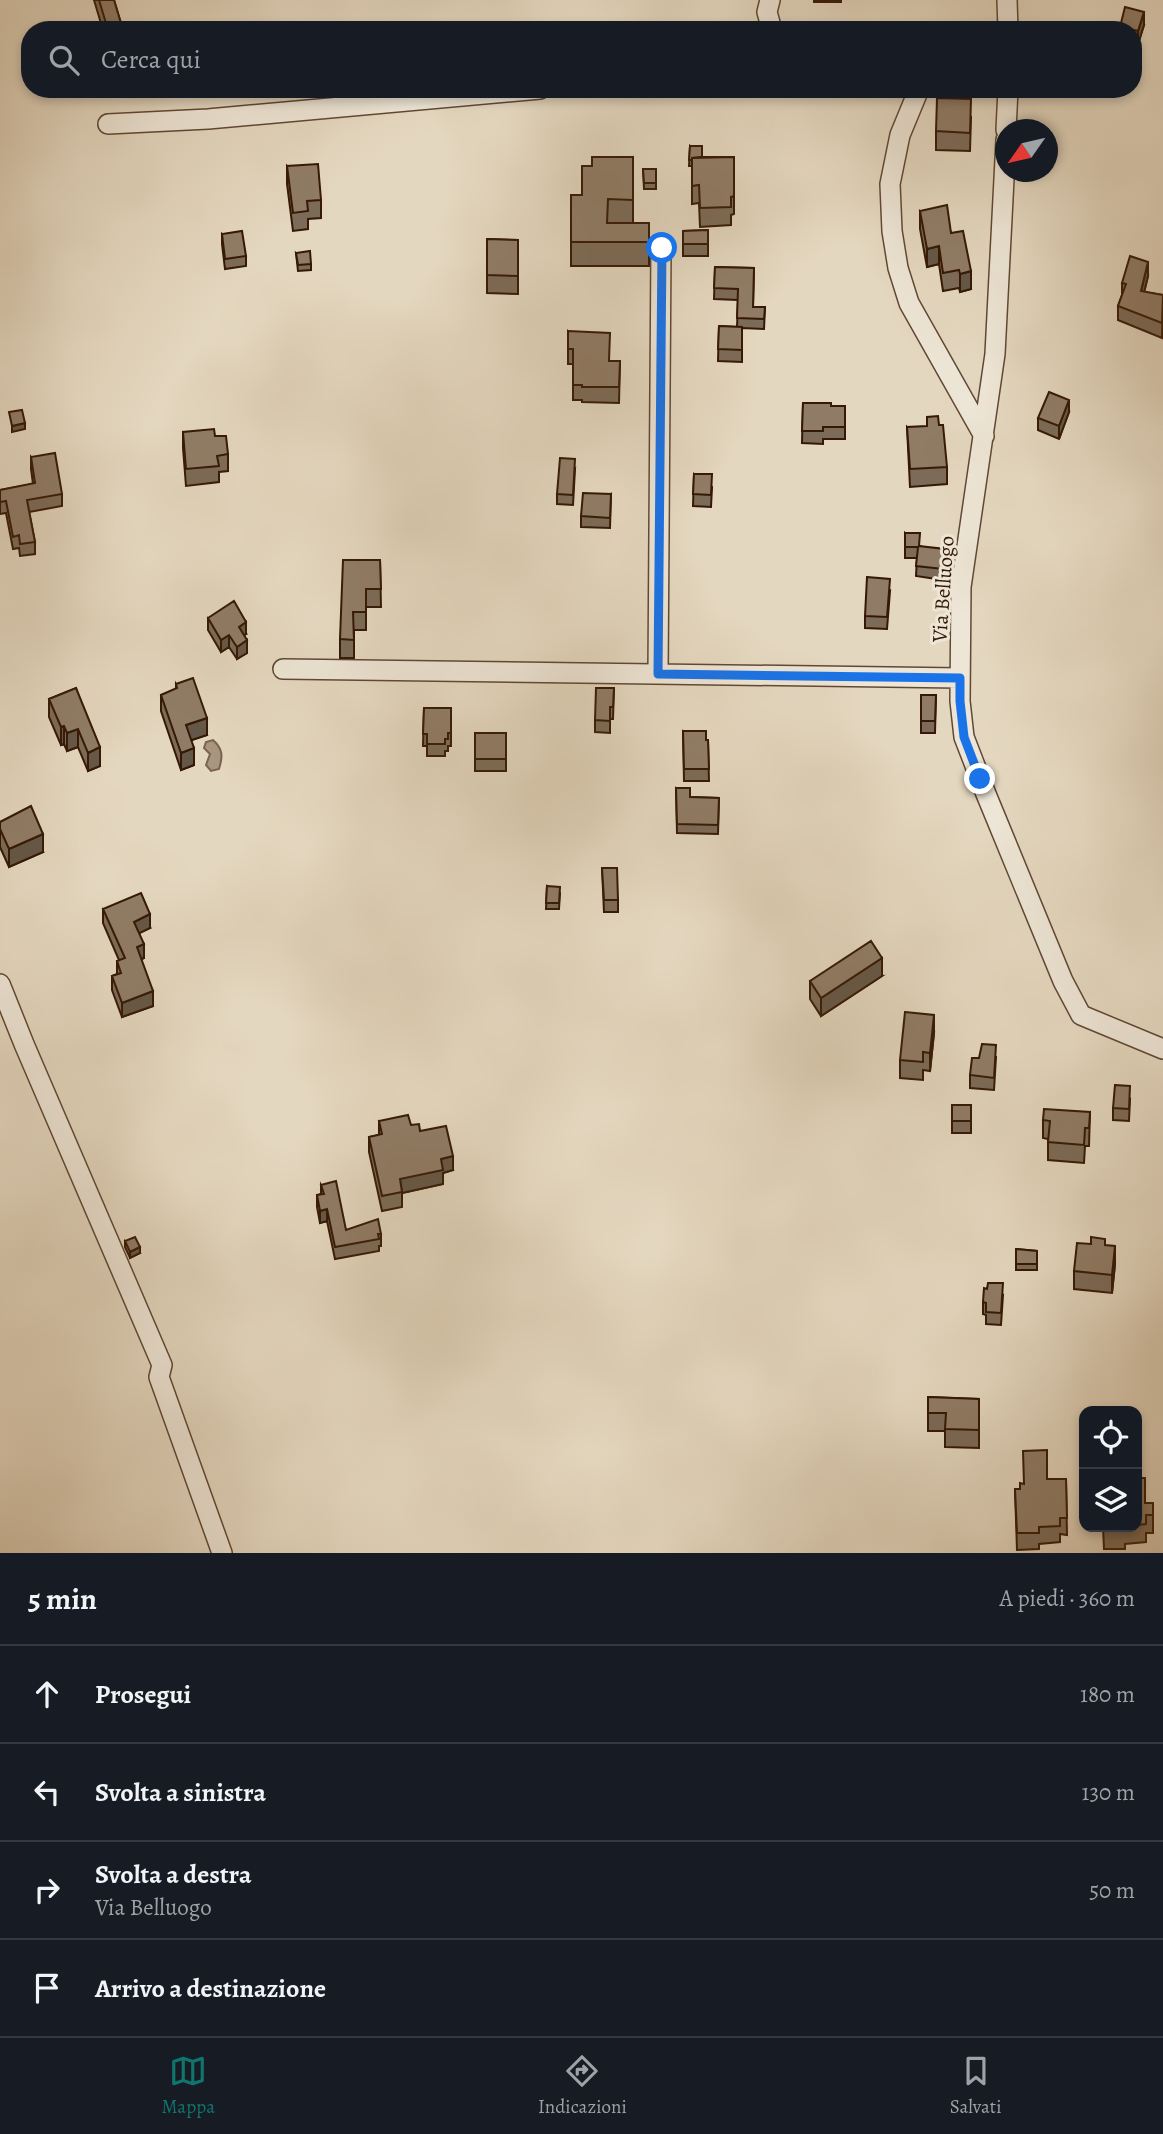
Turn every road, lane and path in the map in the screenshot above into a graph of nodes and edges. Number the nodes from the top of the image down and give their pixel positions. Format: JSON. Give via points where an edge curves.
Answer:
{"nodes":[{"id":1,"x":770,"y":0,"type":"edge"},
{"id":2,"x":1007,"y":0,"type":"edge"},
{"id":3,"x":770,"y":21,"type":"edge"},
{"id":4,"x":1007,"y":21,"type":"edge"},
{"id":5,"x":440,"y":98,"type":"edge"},
{"id":6,"x":915,"y":98,"type":"edge"},
{"id":7,"x":1008,"y":98,"type":"edge"},
{"id":8,"x":1007,"y":119,"type":"edge"},
{"id":9,"x":108,"y":124,"type":"dead end"},
{"id":10,"x":1004,"y":182,"type":"edge"},
{"id":11,"x":662,"y":248,"type":"dead end"},
{"id":12,"x":984,"y":436,"type":"junction"},
{"id":13,"x":283,"y":669,"type":"dead end"},
{"id":14,"x":658,"y":674,"type":"junction"},
{"id":15,"x":960,"y":678,"type":"junction"},
{"id":16,"x":0,"y":984,"type":"edge"},
{"id":17,"x":1163,"y":1049,"type":"edge"},
{"id":18,"x":222,"y":1553,"type":"edge"}],
"edges":[{"from":1,"to":3,"type":"street"},
{"from":2,"to":4,"type":"street"},
{"from":5,"to":9,"type":"street"},
{"from":6,"to":12,"type":"street","via":[[900,135],[890,184],[898,268],[909,303]]},
{"from":7,"to":8,"type":"street"},
{"from":10,"to":12,"type":"street","name":"Via Belluogo","via":[[995,354]]},
{"from":11,"to":14,"type":"street"},
{"from":12,"to":15,"type":"street","name":"Via Belluogo","via":[[961,587]]},
{"from":13,"to":14,"type":"street"},
{"from":14,"to":15,"type":"street"},
{"from":15,"to":17,"type":"street","name":"Via Belluogo","via":[[964,737],[1069,992],[1082,1014]]},
{"from":16,"to":18,"type":"street","via":[[162,1365],[159,1377]]}]}
